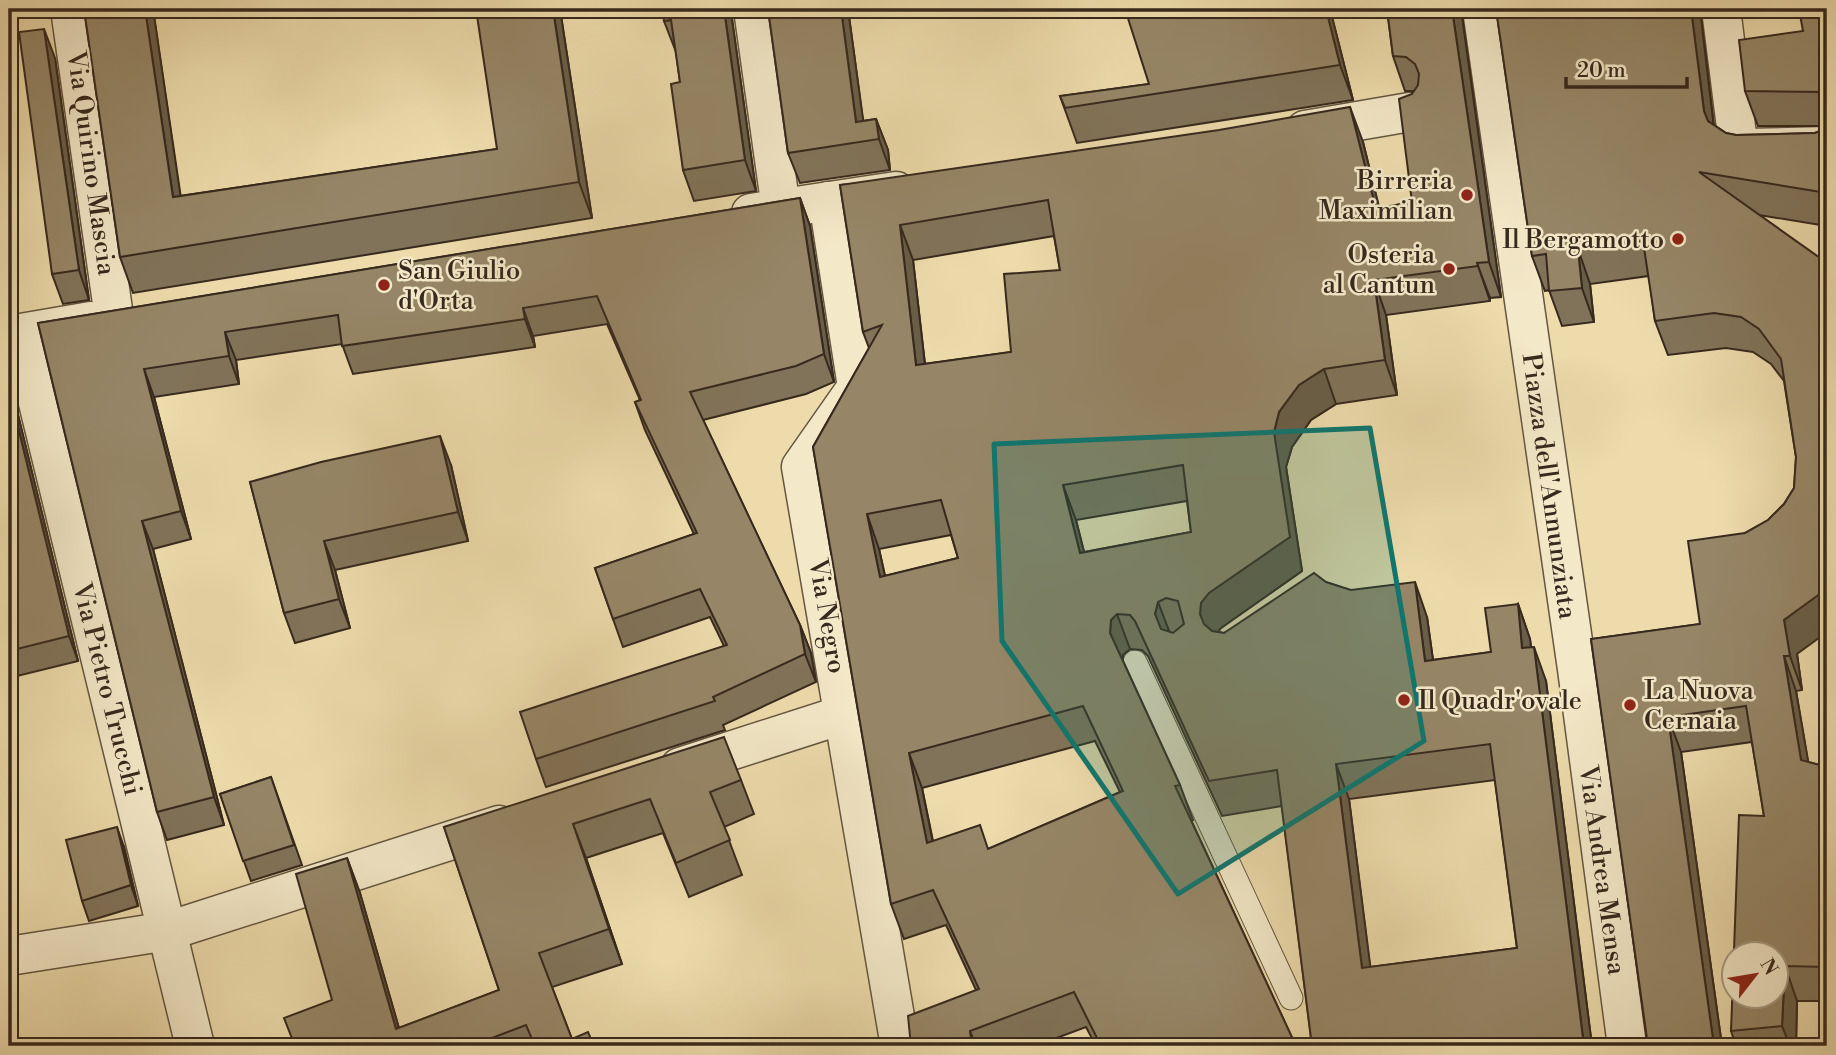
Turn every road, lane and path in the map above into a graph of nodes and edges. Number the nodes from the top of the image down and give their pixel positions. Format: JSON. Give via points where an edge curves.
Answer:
{"nodes":[{"id":1,"x":69,"y":9,"type":"edge"},
{"id":2,"x":753,"y":9,"type":"edge"},
{"id":3,"x":1482,"y":9,"type":"edge"},
{"id":4,"x":1721,"y":9,"type":"edge"},
{"id":5,"x":1410,"y":112,"type":"edge"},
{"id":6,"x":1267,"y":136,"type":"edge"},
{"id":7,"x":1827,"y":146,"type":"edge"},
{"id":8,"x":924,"y":187,"type":"edge"},
{"id":9,"x":828,"y":201,"type":"junction"},
{"id":10,"x":781,"y":209,"type":"junction"},
{"id":11,"x":712,"y":220,"type":"edge"},
{"id":12,"x":155,"y":311,"type":"edge"},
{"id":13,"x":114,"y":317,"type":"junction"},
{"id":14,"x":1135,"y":662,"type":"dead end"},
{"id":15,"x":1580,"y":695,"type":"joint"},
{"id":16,"x":845,"y":714,"type":"junction"},
{"id":17,"x":641,"y":779,"type":"edge"},
{"id":18,"x":536,"y":813,"type":"edge"},
{"id":19,"x":168,"y":931,"type":"junction"},
{"id":20,"x":9,"y":956,"type":"edge"},
{"id":21,"x":1291,"y":998,"type":"dead end"},
{"id":22,"x":195,"y":1046,"type":"edge"},
{"id":23,"x":900,"y":1046,"type":"edge"},
{"id":24,"x":1627,"y":1046,"type":"edge"}],
"edges":[{"from":1,"to":13,"type":"street","name":"Via Quirino Mascia"},
{"from":2,"to":10,"type":"street"},
{"from":3,"to":15,"type":"street","name":"Piazza dell'Annunziata"},
{"from":4,"to":7,"type":"street","via":[[1738,143],[1748,148]]},
{"from":5,"to":6,"type":"street"},
{"from":8,"to":9,"type":"street"},
{"from":9,"to":10,"type":"street"},
{"from":9,"to":16,"type":"street","name":"Via Negro","via":[[857,387],[801,467]]},
{"from":10,"to":11,"type":"street"},
{"from":12,"to":13,"type":"street"},
{"from":13,"to":19,"type":"street","name":"Via Pietro Trucchi","via":[[21,333]]},
{"from":14,"to":21,"type":"lane"},
{"from":15,"to":24,"type":"street","name":"Via Andrea Mensa"},
{"from":16,"to":17,"type":"street"},
{"from":16,"to":23,"type":"street","name":"Via Negro"},
{"from":18,"to":19,"type":"street"},
{"from":19,"to":20,"type":"street"},
{"from":19,"to":22,"type":"street","name":"Via Pietro Trucchi"}]}
